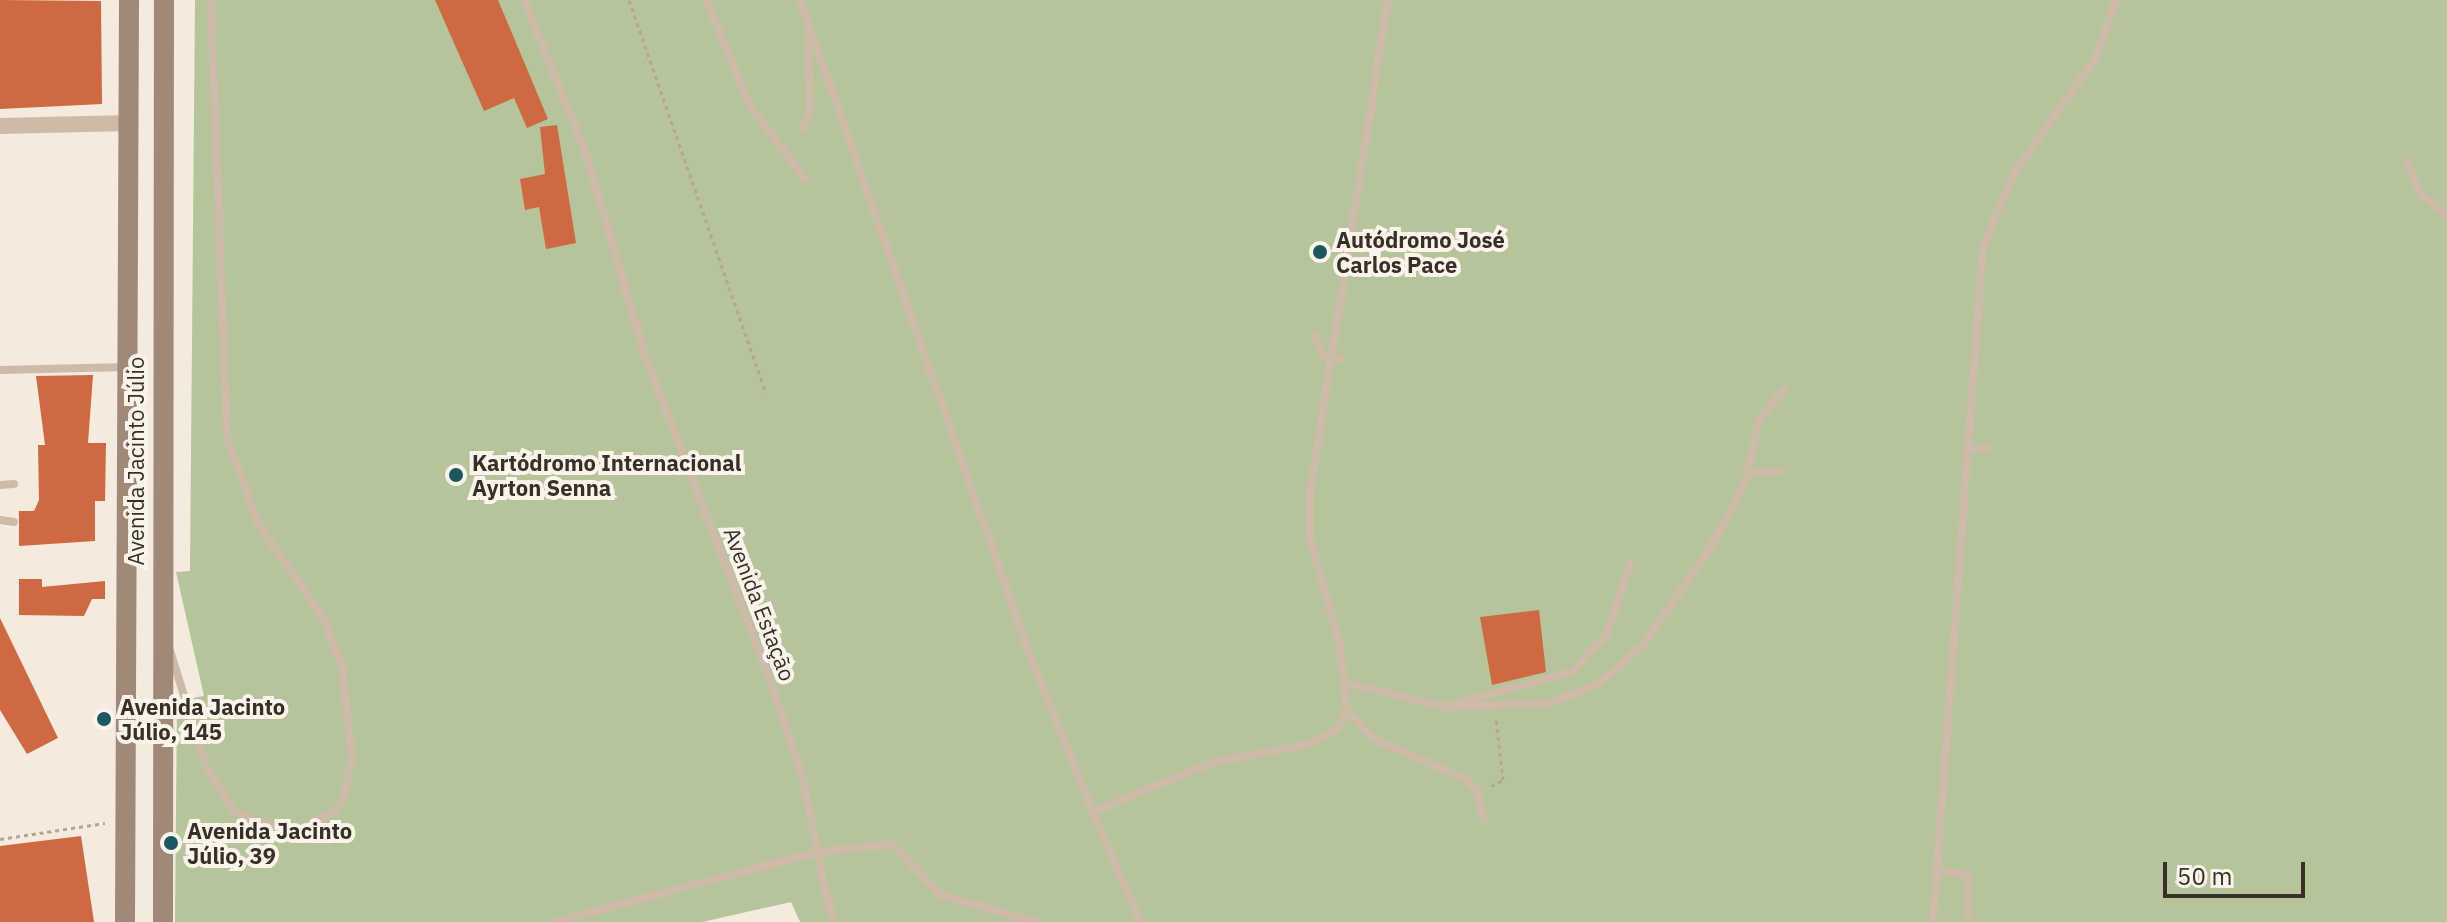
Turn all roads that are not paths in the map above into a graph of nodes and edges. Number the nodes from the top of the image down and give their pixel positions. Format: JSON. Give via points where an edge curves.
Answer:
{"nodes":[{"id":1,"x":129,"y":0,"type":"edge"},
{"id":2,"x":164,"y":0,"type":"edge"},
{"id":3,"x":211,"y":0,"type":"edge"},
{"id":4,"x":524,"y":0,"type":"edge"},
{"id":5,"x":706,"y":0,"type":"edge"},
{"id":6,"x":800,"y":0,"type":"edge"},
{"id":7,"x":1388,"y":0,"type":"edge"},
{"id":8,"x":2116,"y":0,"type":"edge"},
{"id":9,"x":808,"y":23,"type":"junction"},
{"id":10,"x":129,"y":123,"type":"junction"},
{"id":11,"x":0,"y":126,"type":"edge"},
{"id":12,"x":803,"y":130,"type":"dead end"},
{"id":13,"x":2406,"y":161,"type":"dead end"},
{"id":14,"x":805,"y":179,"type":"dead end"},
{"id":15,"x":2447,"y":215,"type":"edge"},
{"id":16,"x":1315,"y":337,"type":"dead end"},
{"id":17,"x":1337,"y":358,"type":"junction"},
{"id":18,"x":127,"y":367,"type":"junction"},
{"id":19,"x":0,"y":370,"type":"edge"},
{"id":20,"x":1783,"y":391,"type":"dead end"},
{"id":21,"x":1966,"y":448,"type":"junction"},
{"id":22,"x":1987,"y":449,"type":"dead end"},
{"id":23,"x":1782,"y":471,"type":"dead end"},
{"id":24,"x":1747,"y":473,"type":"junction"},
{"id":25,"x":14,"y":484,"type":"dead end"},
{"id":26,"x":0,"y":485,"type":"edge"},
{"id":27,"x":0,"y":520,"type":"edge"},
{"id":28,"x":14,"y":522,"type":"dead end"},
{"id":29,"x":1630,"y":563,"type":"dead end"},
{"id":30,"x":160,"y":634,"type":"junction"},
{"id":31,"x":1345,"y":683,"type":"junction"},
{"id":32,"x":1446,"y":707,"type":"junction"},
{"id":33,"x":1347,"y":710,"type":"junction"},
{"id":34,"x":124,"y":742,"type":"junction"},
{"id":35,"x":161,"y":742,"type":"junction"},
{"id":36,"x":1093,"y":812,"type":"junction"},
{"id":37,"x":1484,"y":819,"type":"dead end"},
{"id":38,"x":817,"y":852,"type":"junction"},
{"id":39,"x":1937,"y":871,"type":"junction"},
{"id":40,"x":125,"y":922,"type":"edge"},
{"id":41,"x":163,"y":922,"type":"edge"},
{"id":42,"x":554,"y":922,"type":"edge"},
{"id":43,"x":833,"y":922,"type":"edge"},
{"id":44,"x":1036,"y":922,"type":"edge"},
{"id":45,"x":1140,"y":922,"type":"edge"},
{"id":46,"x":1933,"y":922,"type":"edge"},
{"id":47,"x":1969,"y":922,"type":"edge"}],
"edges":[{"from":1,"to":10,"type":"street","name":"Avenida Jacinto Júlio"},
{"from":2,"to":30,"type":"street","name":"Avenida Jacinto Júlio"},
{"from":3,"to":30,"type":"lane","via":[[227,438],[258,524],[324,619],[342,668],[352,756],[344,798],[334,812],[289,833],[235,812],[206,767],[185,681]]},
{"from":4,"to":38,"type":"lane","name":"Avenida Estação","via":[[597,190],[646,359],[772,685]]},
{"from":5,"to":14,"type":"lane","via":[[749,104]]},
{"from":6,"to":9,"type":"lane"},
{"from":7,"to":17,"type":"lane"},
{"from":8,"to":21,"type":"lane","via":[[2097,56],[2014,173],[1988,224]]},
{"from":9,"to":12,"type":"lane","via":[[810,108]]},
{"from":9,"to":36,"type":"lane","via":[[1027,647]]},
{"from":10,"to":11,"type":"street"},
{"from":10,"to":18,"type":"street","name":"Avenida Jacinto Júlio"},
{"from":13,"to":15,"type":"lane","via":[[2421,194]]},
{"from":16,"to":17,"type":"lane","via":[[1321,354]]},
{"from":17,"to":31,"type":"lane","via":[[1308,520]]},
{"from":18,"to":19,"type":"lane"},
{"from":18,"to":34,"type":"street","name":"Avenida Jacinto Júlio"},
{"from":20,"to":24,"type":"lane","via":[[1759,420]]},
{"from":21,"to":22,"type":"lane"},
{"from":21,"to":39,"type":"lane"},
{"from":23,"to":24,"type":"lane"},
{"from":24,"to":32,"type":"lane","via":[[1711,547],[1627,663],[1566,699]]},
{"from":25,"to":26,"type":"lane"},
{"from":27,"to":28,"type":"lane"},
{"from":29,"to":32,"type":"lane","via":[[1606,636],[1572,672]]},
{"from":30,"to":35,"type":"street","name":"Avenida Jacinto Júlio"},
{"from":31,"to":32,"type":"lane"},
{"from":31,"to":33,"type":"lane"},
{"from":33,"to":36,"type":"lane","via":[[1337,729],[1308,744],[1210,763]]},
{"from":33,"to":37,"type":"lane","via":[[1374,739],[1455,772],[1476,789]]},
{"from":34,"to":35,"type":"street"},
{"from":34,"to":40,"type":"street","name":"Avenida Jacinto Júlio"},
{"from":35,"to":41,"type":"street","name":"Avenida Jacinto Júlio"},
{"from":36,"to":45,"type":"lane"},
{"from":38,"to":42,"type":"lane"},
{"from":38,"to":43,"type":"lane","name":"Avenida Estação"},
{"from":38,"to":44,"type":"lane","via":[[892,844],[941,895]]},
{"from":39,"to":46,"type":"lane"},
{"from":39,"to":47,"type":"lane","via":[[1969,875]]}]}
